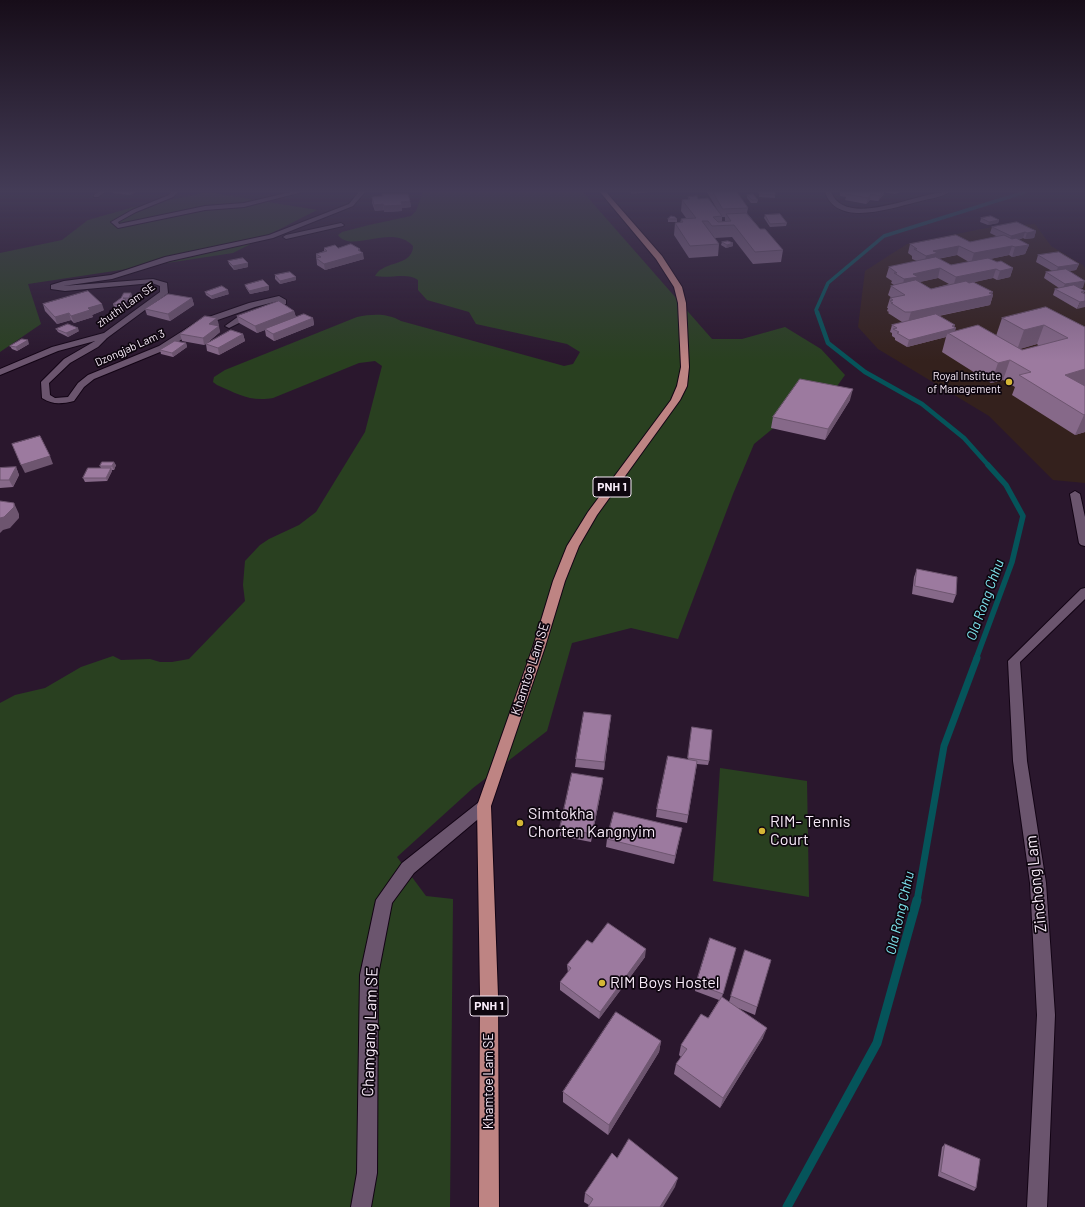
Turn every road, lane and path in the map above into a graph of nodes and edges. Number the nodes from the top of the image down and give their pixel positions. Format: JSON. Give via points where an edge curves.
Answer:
{"nodes":[{"id":1,"x":218,"y":248,"type":"edge"},
{"id":2,"x":651,"y":248,"type":"edge"},
{"id":3,"x":229,"y":326,"type":"dead end"},
{"id":4,"x":107,"y":335,"type":"junction"},
{"id":5,"x":0,"y":372,"type":"edge"},
{"id":6,"x":1075,"y":494,"type":"dead end"},
{"id":7,"x":1085,"y":543,"type":"edge"},
{"id":8,"x":1085,"y":592,"type":"edge"},
{"id":9,"x":484,"y":806,"type":"junction"},
{"id":10,"x":361,"y":1207,"type":"edge"},
{"id":11,"x":489,"y":1207,"type":"edge"},
{"id":12,"x":1037,"y":1207,"type":"edge"}],
"edges":[{"from":1,"to":4,"type":"street","name":"zhuthi Lam SE","via":[[168,259],[112,277],[64,283],[54,287],[65,289],[153,281],[164,285],[164,293]]},
{"from":2,"to":9,"type":"main road","name":"Khamtoe Lam SE","number":"PNH 1","via":[[678,287],[682,303],[685,366],[682,386],[675,400],[592,514],[573,546],[558,581],[539,647]]},
{"from":3,"to":4,"type":"street","name":"Dzongjab Lam 3","via":[[242,318],[283,302],[279,298],[203,322],[162,348],[91,377],[81,385],[71,399],[53,401],[45,396],[45,382],[67,361]]},
{"from":4,"to":5,"type":"street","name":"zhuthi Lam SE","via":[[55,348]]},
{"from":6,"to":7,"type":"street"},
{"from":8,"to":12,"type":"street","name":"Zinchong Lam","via":[[1014,661],[1020,761],[1038,883],[1046,1015]]},
{"from":9,"to":10,"type":"street","name":"Chamgang Lam SE","via":[[408,868],[384,900],[369,975],[366,1173]]},
{"from":9,"to":11,"type":"main road","name":"Khamtoe Lam SE","number":"PNH 1","via":[[490,996]]}]}
